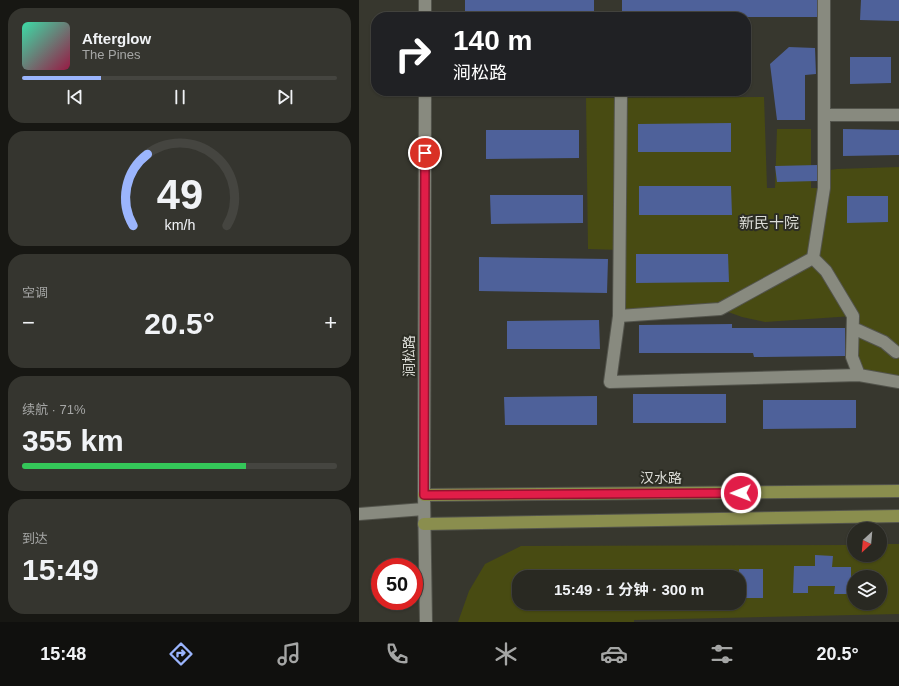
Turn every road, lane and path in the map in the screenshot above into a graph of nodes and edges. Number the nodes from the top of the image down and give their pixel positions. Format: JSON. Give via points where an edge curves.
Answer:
{"nodes":[{"id":1,"x":425,"y":0,"type":"edge"},
{"id":2,"x":824,"y":0,"type":"edge"},
{"id":3,"x":425,"y":12,"type":"edge"},
{"id":4,"x":425,"y":96,"type":"edge"},
{"id":5,"x":621,"y":96,"type":"edge"},
{"id":6,"x":899,"y":114,"type":"edge"},
{"id":7,"x":824,"y":115,"type":"junction"},
{"id":8,"x":813,"y":258,"type":"junction"},
{"id":9,"x":619,"y":316,"type":"junction"},
{"id":10,"x":853,"y":328,"type":"junction"},
{"id":11,"x":896,"y":352,"type":"dead end"},
{"id":12,"x":859,"y":375,"type":"junction"},
{"id":13,"x":899,"y":382,"type":"edge"},
{"id":14,"x":899,"y":491,"type":"edge"},
{"id":15,"x":424,"y":495,"type":"junction"},
{"id":16,"x":424,"y":509,"type":"junction"},
{"id":17,"x":359,"y":514,"type":"edge"},
{"id":18,"x":899,"y":516,"type":"edge"},
{"id":19,"x":424,"y":524,"type":"junction"},
{"id":20,"x":426,"y":622,"type":"edge"}],
"edges":[{"from":1,"to":3,"type":"street"},
{"from":2,"to":7,"type":"street"},
{"from":4,"to":15,"type":"street","name":"涧松路"},
{"from":5,"to":9,"type":"street"},
{"from":6,"to":7,"type":"street"},
{"from":7,"to":8,"type":"street","via":[[824,188]]},
{"from":8,"to":9,"type":"street","via":[[720,309]]},
{"from":8,"to":10,"type":"street","via":[[826,271],[853,316]]},
{"from":9,"to":12,"type":"street","via":[[610,382]]},
{"from":10,"to":11,"type":"street","via":[[884,342]]},
{"from":10,"to":12,"type":"street","via":[[852,358]]},
{"from":12,"to":13,"type":"street"},
{"from":14,"to":15,"type":"main road","name":"汉水路"},
{"from":15,"to":16,"type":"street","name":"涧松路"},
{"from":16,"to":17,"type":"street"},
{"from":16,"to":19,"type":"street","name":"涧松路"},
{"from":18,"to":19,"type":"main road"},
{"from":19,"to":20,"type":"street","name":"涧松路"}]}
